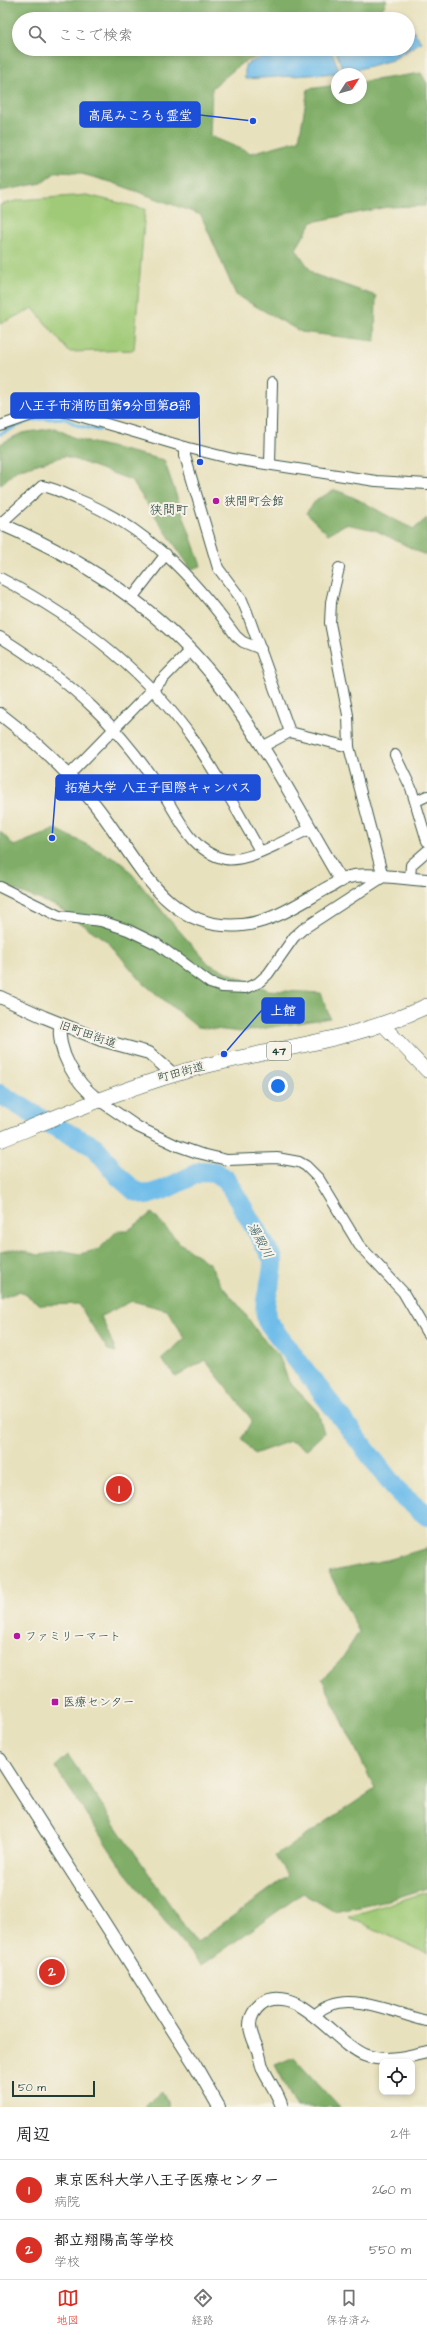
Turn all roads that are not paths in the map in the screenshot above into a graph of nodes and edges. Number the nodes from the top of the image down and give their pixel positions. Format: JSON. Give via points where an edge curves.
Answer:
{"nodes":[{"id":1,"x":272,"y":383,"type":"dead end"},
{"id":2,"x":0,"y":426,"type":"edge"},
{"id":3,"x":185,"y":447,"type":"junction"},
{"id":4,"x":270,"y":464,"type":"junction"},
{"id":5,"x":427,"y":484,"type":"edge"},
{"id":6,"x":0,"y":524,"type":"edge"},
{"id":7,"x":166,"y":554,"type":"junction"},
{"id":8,"x":338,"y":568,"type":"dead end"},
{"id":9,"x":0,"y":578,"type":"edge"},
{"id":10,"x":132,"y":598,"type":"junction"},
{"id":11,"x":0,"y":637,"type":"edge"},
{"id":12,"x":261,"y":649,"type":"junction"},
{"id":13,"x":190,"y":651,"type":"junction"},
{"id":14,"x":152,"y":690,"type":"junction"},
{"id":15,"x":0,"y":714,"type":"edge"},
{"id":16,"x":115,"y":728,"type":"junction"},
{"id":17,"x":290,"y":732,"type":"junction"},
{"id":18,"x":349,"y":747,"type":"junction"},
{"id":19,"x":262,"y":748,"type":"junction"},
{"id":20,"x":395,"y":755,"type":"dead end"},
{"id":21,"x":69,"y":775,"type":"junction"},
{"id":22,"x":427,"y":796,"type":"edge"},
{"id":23,"x":416,"y":801,"type":"junction"},
{"id":24,"x":310,"y":829,"type":"junction"},
{"id":25,"x":427,"y":841,"type":"edge"},
{"id":26,"x":260,"y":851,"type":"junction"},
{"id":27,"x":427,"y":851,"type":"edge"},
{"id":28,"x":383,"y":877,"type":"junction"},
{"id":29,"x":410,"y":879,"type":"junction"},
{"id":30,"x":427,"y":880,"type":"edge"},
{"id":31,"x":340,"y":881,"type":"junction"},
{"id":32,"x":0,"y":887,"type":"edge"},
{"id":33,"x":0,"y":996,"type":"edge"},
{"id":34,"x":427,"y":1006,"type":"edge"},
{"id":35,"x":60,"y":1024,"type":"junction"},
{"id":36,"x":383,"y":1025,"type":"junction"},
{"id":37,"x":427,"y":1071,"type":"edge"},
{"id":38,"x":173,"y":1074,"type":"junction"},
{"id":39,"x":97,"y":1099,"type":"junction"},
{"id":40,"x":0,"y":1140,"type":"edge"},
{"id":41,"x":427,"y":1333,"type":"edge"},
{"id":42,"x":0,"y":1759,"type":"edge"},
{"id":43,"x":315,"y":2015,"type":"junction"},
{"id":44,"x":427,"y":2021,"type":"edge"},
{"id":45,"x":427,"y":2052,"type":"edge"},
{"id":46,"x":219,"y":2107,"type":"edge"},
{"id":47,"x":282,"y":2107,"type":"edge"}],
"edges":[{"from":1,"to":4,"type":"street"},
{"from":2,"to":3,"type":"street","via":[[37,413],[60,410]]},
{"from":3,"to":4,"type":"street","via":[[233,459]]},
{"from":3,"to":12,"type":"street","via":[[185,456],[218,568],[242,600]]},
{"from":4,"to":5,"type":"street","via":[[376,481]]},
{"from":6,"to":7,"type":"street","via":[[38,488],[46,487],[88,503],[117,518]]},
{"from":6,"to":10,"type":"street","via":[[72,558]]},
{"from":7,"to":10,"type":"street"},
{"from":7,"to":12,"type":"street","via":[[201,589],[236,636],[243,642]]},
{"from":8,"to":18,"type":"street","via":[[331,602],[330,623],[348,715]]},
{"from":9,"to":14,"type":"street","via":[[44,601],[87,630],[124,661]]},
{"from":10,"to":13,"type":"street","via":[[156,617]]},
{"from":11,"to":16,"type":"street","via":[[65,682]]},
{"from":12,"to":17,"type":"street"},
{"from":13,"to":14,"type":"street"},
{"from":13,"to":19,"type":"street","via":[[223,688]]},
{"from":14,"to":16,"type":"street"},
{"from":14,"to":26,"type":"street","via":[[196,743]]},
{"from":15,"to":21,"type":"street","via":[[31,738]]},
{"from":16,"to":21,"type":"street"},
{"from":16,"to":26,"type":"street","via":[[198,846],[215,856],[233,860]]},
{"from":17,"to":18,"type":"street"},
{"from":17,"to":19,"type":"street"},
{"from":18,"to":28,"type":"street"},
{"from":19,"to":24,"type":"street"},
{"from":20,"to":23,"type":"street"},
{"from":21,"to":31,"type":"street","via":[[102,813],[157,891],[172,905],[198,920],[226,926],[260,922],[282,913]]},
{"from":22,"to":23,"type":"street"},
{"from":23,"to":25,"type":"street"},
{"from":24,"to":26,"type":"street"},
{"from":24,"to":31,"type":"street"},
{"from":27,"to":29,"type":"street","via":[[411,865]]},
{"from":28,"to":29,"type":"street"},
{"from":28,"to":31,"type":"street","via":[[354,876]]},
{"from":28,"to":32,"type":"street","via":[[302,929],[268,974],[258,983],[246,988],[210,983],[157,944],[128,930],[101,921],[59,916]]},
{"from":29,"to":30,"type":"street"},
{"from":33,"to":35,"type":"street","name":"旧町田街道"},
{"from":34,"to":36,"type":"main road","name":"町田街道","number":"47"},
{"from":35,"to":38,"type":"street","name":"旧町田街道","via":[[101,1040],[149,1052]]},
{"from":35,"to":39,"type":"street","via":[[59,1037],[69,1063],[84,1087]]},
{"from":36,"to":37,"type":"main road"},
{"from":36,"to":38,"type":"main road","name":"町田街道","number":"47","via":[[332,1040]]},
{"from":38,"to":39,"type":"main road","name":"町田街道","number":"47"},
{"from":39,"to":40,"type":"main road","name":"町田街道","number":"47"},
{"from":39,"to":41,"type":"street","via":[[138,1127],[198,1153],[227,1160],[277,1158],[306,1166],[319,1179],[359,1245],[403,1292]]},
{"from":42,"to":46,"type":"street"},
{"from":43,"to":44,"type":"street","via":[[328,2004],[349,2002],[362,2003]]},
{"from":43,"to":45,"type":"street","via":[[351,2048],[364,2055],[379,2059]]},
{"from":43,"to":47,"type":"street","via":[[300,2006],[270,2000],[260,2005],[252,2014],[251,2033],[262,2068]]}]}
